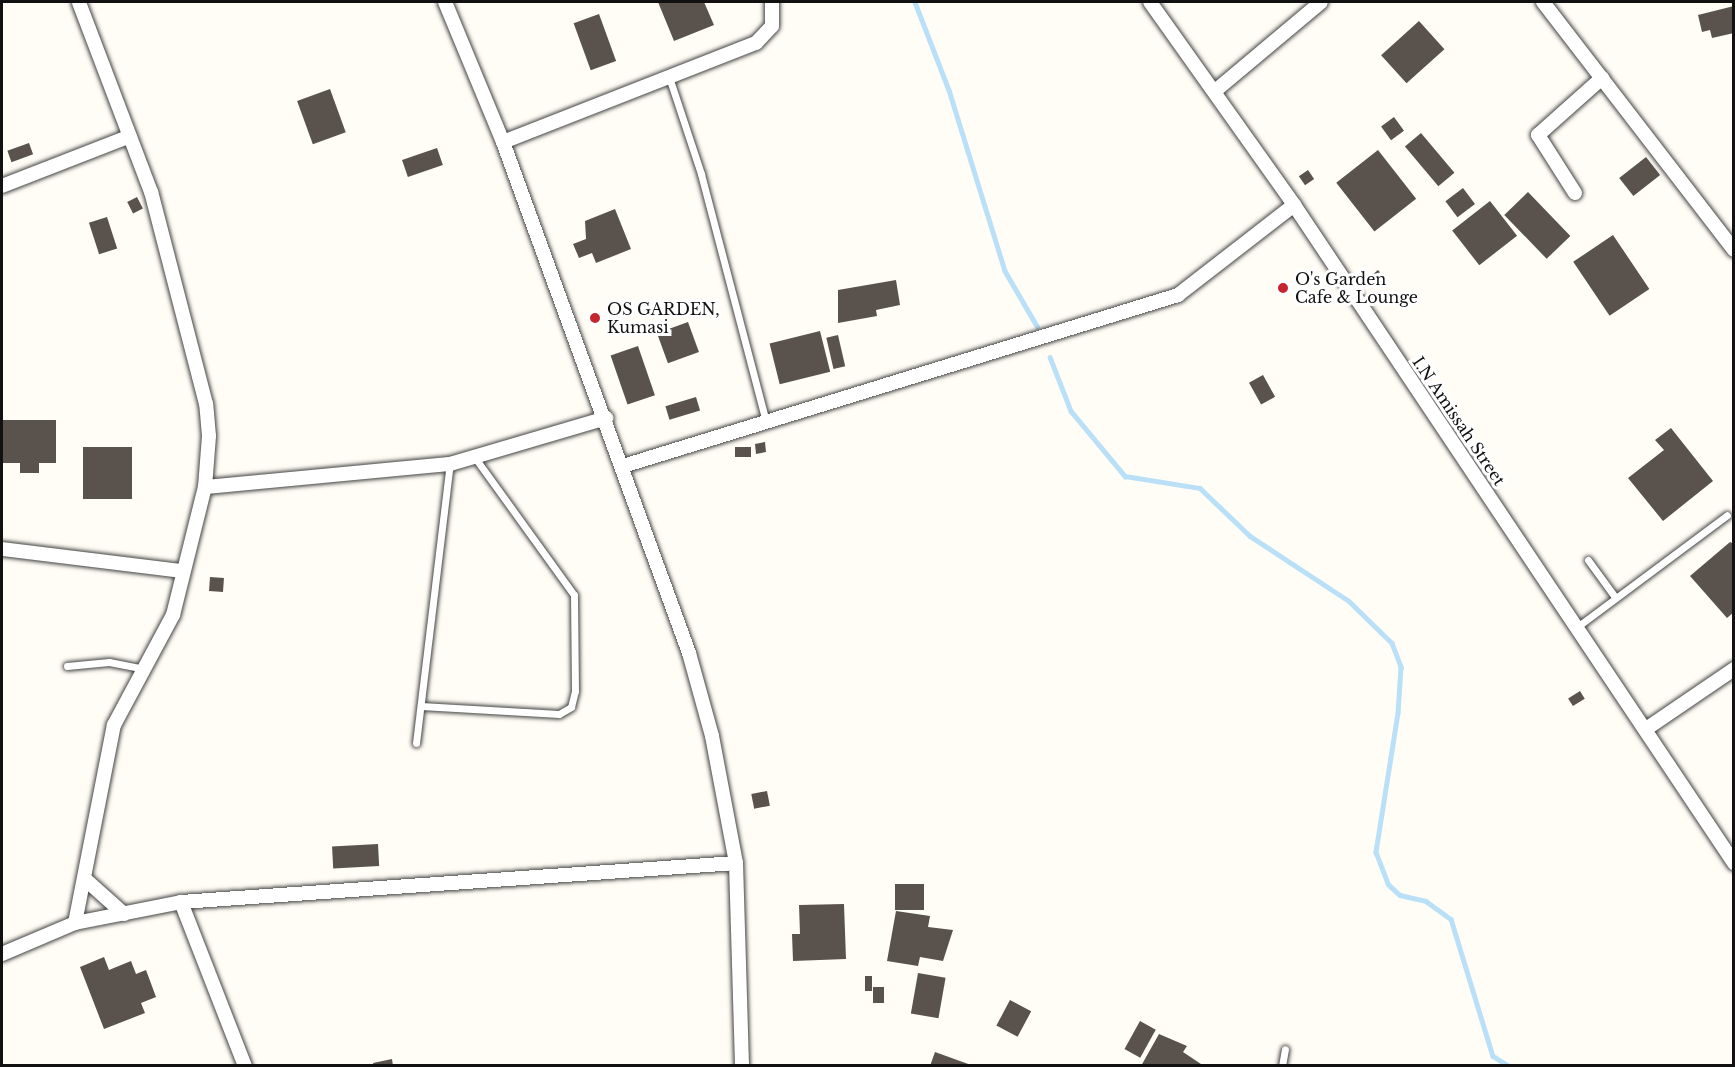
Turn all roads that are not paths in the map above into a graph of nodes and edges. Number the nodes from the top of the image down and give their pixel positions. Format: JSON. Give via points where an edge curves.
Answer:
{"nodes":[{"id":1,"x":79,"y":2,"type":"edge"},
{"id":2,"x":446,"y":2,"type":"edge"},
{"id":3,"x":772,"y":2,"type":"edge"},
{"id":4,"x":1150,"y":2,"type":"edge"},
{"id":5,"x":1321,"y":2,"type":"edge"},
{"id":6,"x":1543,"y":2,"type":"edge"},
{"id":7,"x":669,"y":77,"type":"junction"},
{"id":8,"x":1602,"y":78,"type":"junction"},
{"id":9,"x":1215,"y":91,"type":"junction"},
{"id":10,"x":130,"y":136,"type":"junction"},
{"id":11,"x":503,"y":142,"type":"junction"},
{"id":12,"x":2,"y":186,"type":"edge"},
{"id":13,"x":1575,"y":193,"type":"dead end"},
{"id":14,"x":1294,"y":205,"type":"junction"},
{"id":15,"x":1734,"y":250,"type":"edge"},
{"id":16,"x":606,"y":418,"type":"junction"},
{"id":17,"x":766,"y":421,"type":"junction"},
{"id":18,"x":476,"y":459,"type":"junction"},
{"id":19,"x":450,"y":464,"type":"junction"},
{"id":20,"x":622,"y":466,"type":"junction"},
{"id":21,"x":205,"y":487,"type":"junction"},
{"id":22,"x":1727,"y":515,"type":"dead end"},
{"id":23,"x":2,"y":549,"type":"edge"},
{"id":24,"x":1588,"y":560,"type":"dead end"},
{"id":25,"x":182,"y":571,"type":"junction"},
{"id":26,"x":1615,"y":597,"type":"junction"},
{"id":27,"x":1577,"y":627,"type":"junction"},
{"id":28,"x":67,"y":666,"type":"dead end"},
{"id":29,"x":144,"y":669,"type":"junction"},
{"id":30,"x":1734,"y":669,"type":"edge"},
{"id":31,"x":421,"y":706,"type":"junction"},
{"id":32,"x":1646,"y":729,"type":"junction"},
{"id":33,"x":416,"y":743,"type":"dead end"},
{"id":34,"x":736,"y":863,"type":"junction"},
{"id":35,"x":1734,"y":863,"type":"edge"},
{"id":36,"x":86,"y":880,"type":"junction"},
{"id":37,"x":181,"y":902,"type":"junction"},
{"id":38,"x":124,"y":914,"type":"junction"},
{"id":39,"x":75,"y":923,"type":"junction"},
{"id":40,"x":2,"y":954,"type":"edge"},
{"id":41,"x":1285,"y":1049,"type":"dead end"},
{"id":42,"x":245,"y":1065,"type":"edge"},
{"id":43,"x":742,"y":1065,"type":"edge"},
{"id":44,"x":1282,"y":1065,"type":"edge"}],
"edges":[{"from":1,"to":10,"type":"street"},
{"from":2,"to":11,"type":"street"},
{"from":3,"to":7,"type":"street","via":[[772,26],[756,44]]},
{"from":4,"to":9,"type":"street","name":"I.N Amissah Street"},
{"from":5,"to":9,"type":"street"},
{"from":6,"to":8,"type":"street"},
{"from":7,"to":11,"type":"street"},
{"from":7,"to":17,"type":"lane","via":[[701,174]]},
{"from":8,"to":13,"type":"street","via":[[1538,135],[1539,144]]},
{"from":8,"to":15,"type":"street"},
{"from":9,"to":14,"type":"street","name":"I.N Amissah Street"},
{"from":10,"to":12,"type":"street"},
{"from":10,"to":21,"type":"street","via":[[151,192],[206,404]]},
{"from":11,"to":16,"type":"street"},
{"from":14,"to":17,"type":"street","via":[[1178,295]]},
{"from":14,"to":27,"type":"street","name":"I.N Amissah Street"},
{"from":16,"to":18,"type":"street"},
{"from":16,"to":20,"type":"street"},
{"from":17,"to":20,"type":"street"},
{"from":18,"to":19,"type":"street"},
{"from":18,"to":31,"type":"lane","via":[[574,595],[575,691],[571,707],[560,714]]},
{"from":19,"to":21,"type":"street"},
{"from":19,"to":31,"type":"lane"},
{"from":20,"to":34,"type":"street","via":[[689,653],[712,736]]},
{"from":21,"to":25,"type":"street"},
{"from":22,"to":26,"type":"lane"},
{"from":23,"to":25,"type":"street"},
{"from":24,"to":26,"type":"lane"},
{"from":25,"to":29,"type":"street","via":[[173,615]]},
{"from":26,"to":27,"type":"lane"},
{"from":27,"to":32,"type":"street","name":"I.N Amissah Street"},
{"from":28,"to":29,"type":"lane","via":[[109,662]]},
{"from":29,"to":36,"type":"street","via":[[114,725]]},
{"from":30,"to":32,"type":"street"},
{"from":31,"to":33,"type":"lane"},
{"from":32,"to":35,"type":"street","name":"I.N Amissah Street"},
{"from":34,"to":37,"type":"street"},
{"from":34,"to":43,"type":"street"},
{"from":36,"to":38,"type":"street"},
{"from":36,"to":39,"type":"street"},
{"from":37,"to":38,"type":"street"},
{"from":37,"to":42,"type":"street"},
{"from":38,"to":39,"type":"street"},
{"from":39,"to":40,"type":"street"},
{"from":41,"to":44,"type":"lane"}]}
